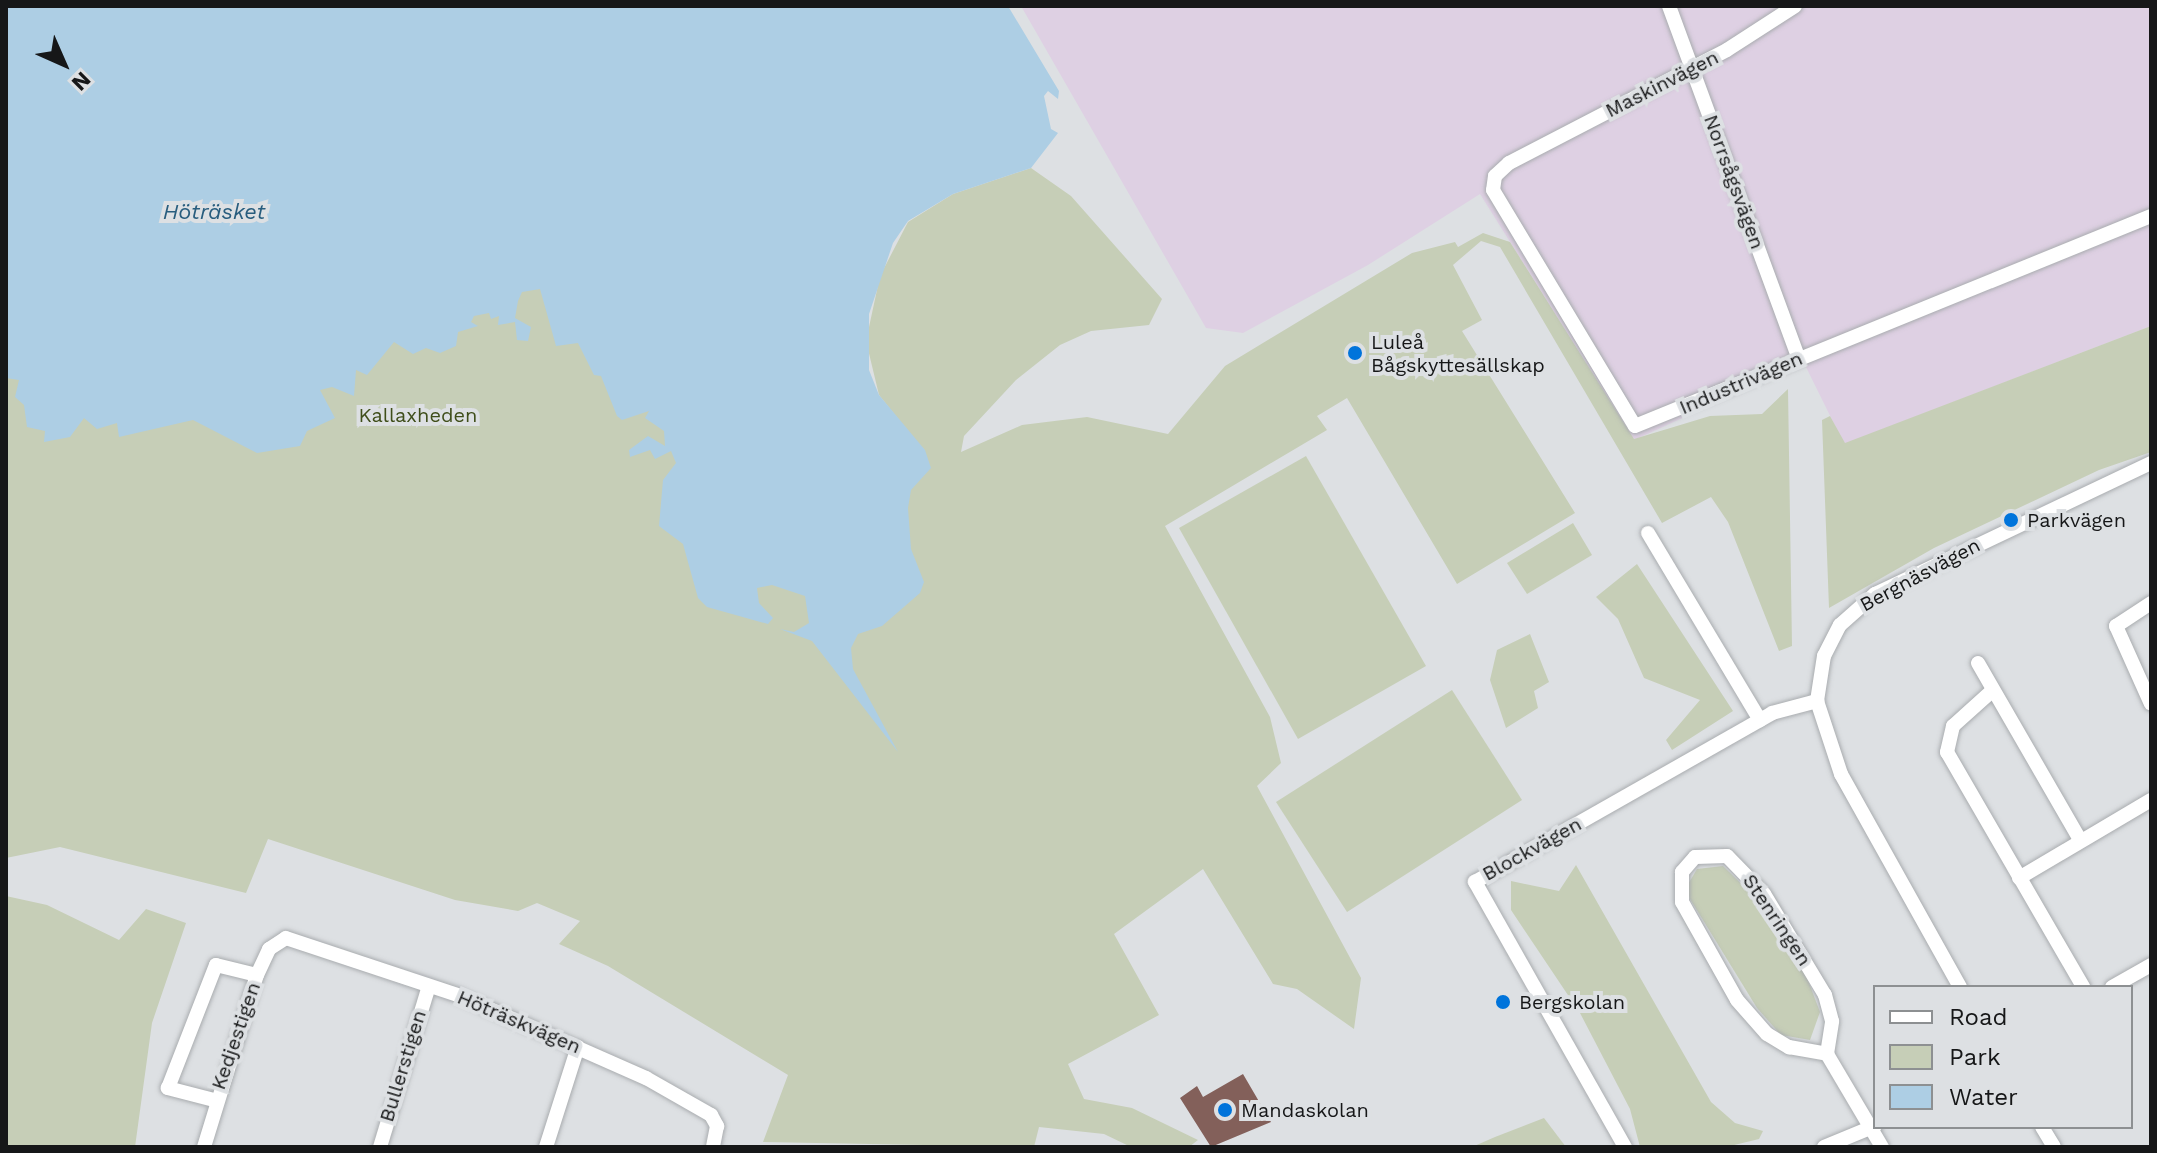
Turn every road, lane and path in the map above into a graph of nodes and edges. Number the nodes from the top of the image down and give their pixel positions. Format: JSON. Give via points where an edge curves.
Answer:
{"nodes":[{"id":1,"x":1669,"y":6,"type":"edge"},
{"id":2,"x":1795,"y":6,"type":"edge"},
{"id":3,"x":1692,"y":68,"type":"junction"},
{"id":4,"x":1525,"y":155,"type":"joint"},
{"id":5,"x":2151,"y":216,"type":"edge"},
{"id":6,"x":1799,"y":359,"type":"junction"},
{"id":7,"x":2151,"y":463,"type":"edge"},
{"id":8,"x":1648,"y":533,"type":"dead end"},
{"id":9,"x":2151,"y":603,"type":"edge"},
{"id":10,"x":1978,"y":663,"type":"dead end"},
{"id":11,"x":1993,"y":690,"type":"junction"},
{"id":12,"x":1817,"y":701,"type":"junction"},
{"id":13,"x":2151,"y":704,"type":"edge"},
{"id":14,"x":1760,"y":720,"type":"junction"},
{"id":15,"x":2151,"y":800,"type":"edge"},
{"id":16,"x":2080,"y":840,"type":"junction"},
{"id":17,"x":2019,"y":878,"type":"junction"},
{"id":18,"x":286,"y":938,"type":"joint"},
{"id":19,"x":2148,"y":973,"type":"edge"},
{"id":20,"x":257,"y":975,"type":"junction"},
{"id":21,"x":1959,"y":985,"type":"edge"},
{"id":22,"x":2082,"y":985,"type":"edge"},
{"id":23,"x":2117,"y":985,"type":"edge"},
{"id":24,"x":429,"y":986,"type":"junction"},
{"id":25,"x":578,"y":1047,"type":"junction"},
{"id":26,"x":1827,"y":1054,"type":"junction"},
{"id":27,"x":214,"y":1100,"type":"junction"},
{"id":28,"x":1873,"y":1127,"type":"edge"},
{"id":29,"x":2043,"y":1129,"type":"edge"},
{"id":30,"x":204,"y":1147,"type":"edge"},
{"id":31,"x":380,"y":1147,"type":"edge"},
{"id":32,"x":546,"y":1147,"type":"edge"},
{"id":33,"x":713,"y":1147,"type":"edge"},
{"id":34,"x":1625,"y":1147,"type":"edge"},
{"id":35,"x":1824,"y":1147,"type":"edge"},
{"id":36,"x":2054,"y":1147,"type":"edge"}],
"edges":[{"from":1,"to":3,"type":"street","name":"Norrsågsvägen"},
{"from":2,"to":3,"type":"street","name":"Maskinvägen"},
{"from":3,"to":4,"type":"street","name":"Maskinvägen"},
{"from":3,"to":6,"type":"street","name":"Norrsågsvägen"},
{"from":4,"to":6,"type":"street","name":"Industrivägen","via":[[1498,171],[1493,190],[1630,423],[1641,425]]},
{"from":5,"to":6,"type":"street","name":"Industrivägen"},
{"from":7,"to":12,"type":"street","name":"Bergnäsvägen","via":[[1875,594],[1832,638]]},
{"from":8,"to":14,"type":"street"},
{"from":9,"to":13,"type":"street","via":[[2116,626]]},
{"from":10,"to":11,"type":"street"},
{"from":11,"to":16,"type":"street"},
{"from":11,"to":17,"type":"street","via":[[1953,726],[1947,752]]},
{"from":12,"to":14,"type":"street","name":"Blockvägen"},
{"from":12,"to":21,"type":"street","via":[[1855,804]]},
{"from":14,"to":34,"type":"street","name":"Blockvägen","via":[[1475,882]]},
{"from":15,"to":16,"type":"street"},
{"from":16,"to":17,"type":"street"},
{"from":17,"to":22,"type":"street"},
{"from":18,"to":20,"type":"street","name":"Kedjestigen","via":[[269,949]]},
{"from":18,"to":24,"type":"street","name":"Höträskvägen"},
{"from":19,"to":23,"type":"street"},
{"from":20,"to":27,"type":"street","name":"Kedjestigen"},
{"from":20,"to":27,"type":"street","via":[[216,965],[168,1088]]},
{"from":24,"to":25,"type":"street","name":"Höträskvägen"},
{"from":24,"to":31,"type":"street","name":"Bullerstigen"},
{"from":25,"to":32,"type":"street"},
{"from":25,"to":33,"type":"street","name":"Höträskvägen","via":[[711,1115],[717,1126]]},
{"from":26,"to":26,"type":"street","name":"Stenringen","via":[[1789,1047],[1767,1034],[1737,1000],[1682,902],[1682,872],[1695,857],[1727,856],[1764,894],[1825,995],[1832,1021]]},
{"from":26,"to":28,"type":"street"},
{"from":27,"to":30,"type":"street","name":"Kedjestigen"},
{"from":28,"to":35,"type":"street"},
{"from":29,"to":36,"type":"street"}]}
